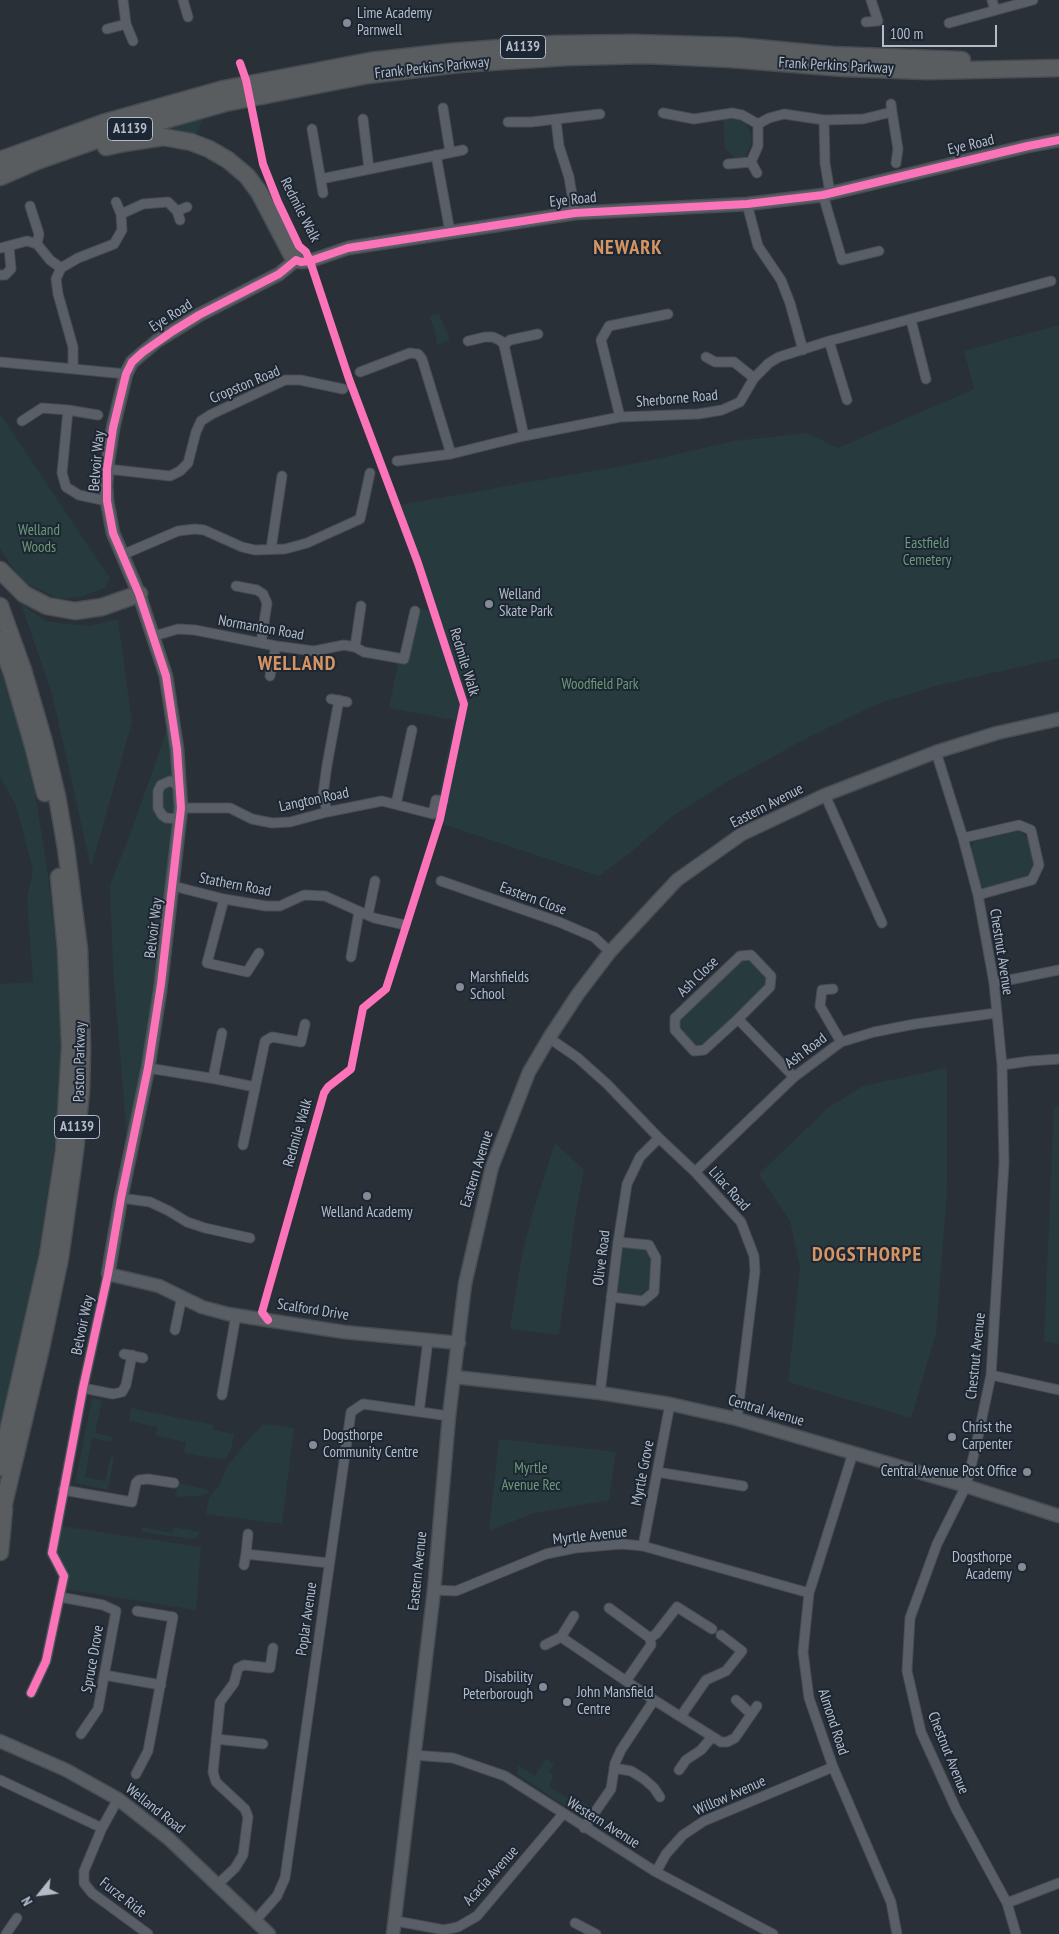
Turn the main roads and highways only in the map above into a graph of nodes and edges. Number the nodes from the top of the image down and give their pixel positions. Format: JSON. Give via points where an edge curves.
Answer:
{"nodes":[{"id":1,"x":1059,"y":58,"type":"edge"},
{"id":2,"x":1059,"y":68,"type":"edge"},
{"id":3,"x":0,"y":160,"type":"edge"},
{"id":4,"x":37,"y":161,"type":"junction"},
{"id":5,"x":0,"y":177,"type":"edge"},
{"id":6,"x":296,"y":260,"type":"road end"},
{"id":7,"x":0,"y":570,"type":"edge"},
{"id":8,"x":139,"y":594,"type":"road end"},
{"id":9,"x":0,"y":606,"type":"edge"},
{"id":10,"x":0,"y":640,"type":"edge"},
{"id":11,"x":0,"y":1467,"type":"edge"},
{"id":12,"x":5,"y":1502,"type":"junction"},
{"id":13,"x":0,"y":1520,"type":"edge"},
{"id":14,"x":0,"y":1552,"type":"edge"}],
"edges":[{"from":1,"to":3,"type":"highway","name":"Frank Perkins Parkway","number":"A1139","via":[[928,60],[735,46],[633,43],[555,44],[449,52],[370,61],[224,89],[103,123]]},
{"from":2,"to":4,"type":"highway","name":"Frank Perkins Parkway","number":"A1139","via":[[927,71],[646,56],[459,64],[368,75],[225,103],[108,136]]},
{"from":4,"to":5,"type":"highway","name":"Frank Perkins Parkway","number":"A1139"},
{"from":4,"to":6,"type":"highway","via":[[59,160],[124,143],[163,137],[192,142],[228,160],[247,176]]},
{"from":7,"to":8,"type":"highway","via":[[24,594],[47,606],[75,611],[102,607]]},
{"from":9,"to":12,"type":"highway","name":"Paston Parkway","number":"A1139","via":[[44,742],[58,805],[79,949],[82,1048],[75,1151],[60,1258]]},
{"from":10,"to":11,"type":"highway","name":"Paston Parkway","number":"A1139","via":[[33,745],[56,850],[66,950],[70,1046],[64,1151],[54,1220],[31,1337]]},
{"from":12,"to":13,"type":"highway","name":"Paston Parkway","number":"A1139"},
{"from":12,"to":14,"type":"highway","number":"A1139"}]}
